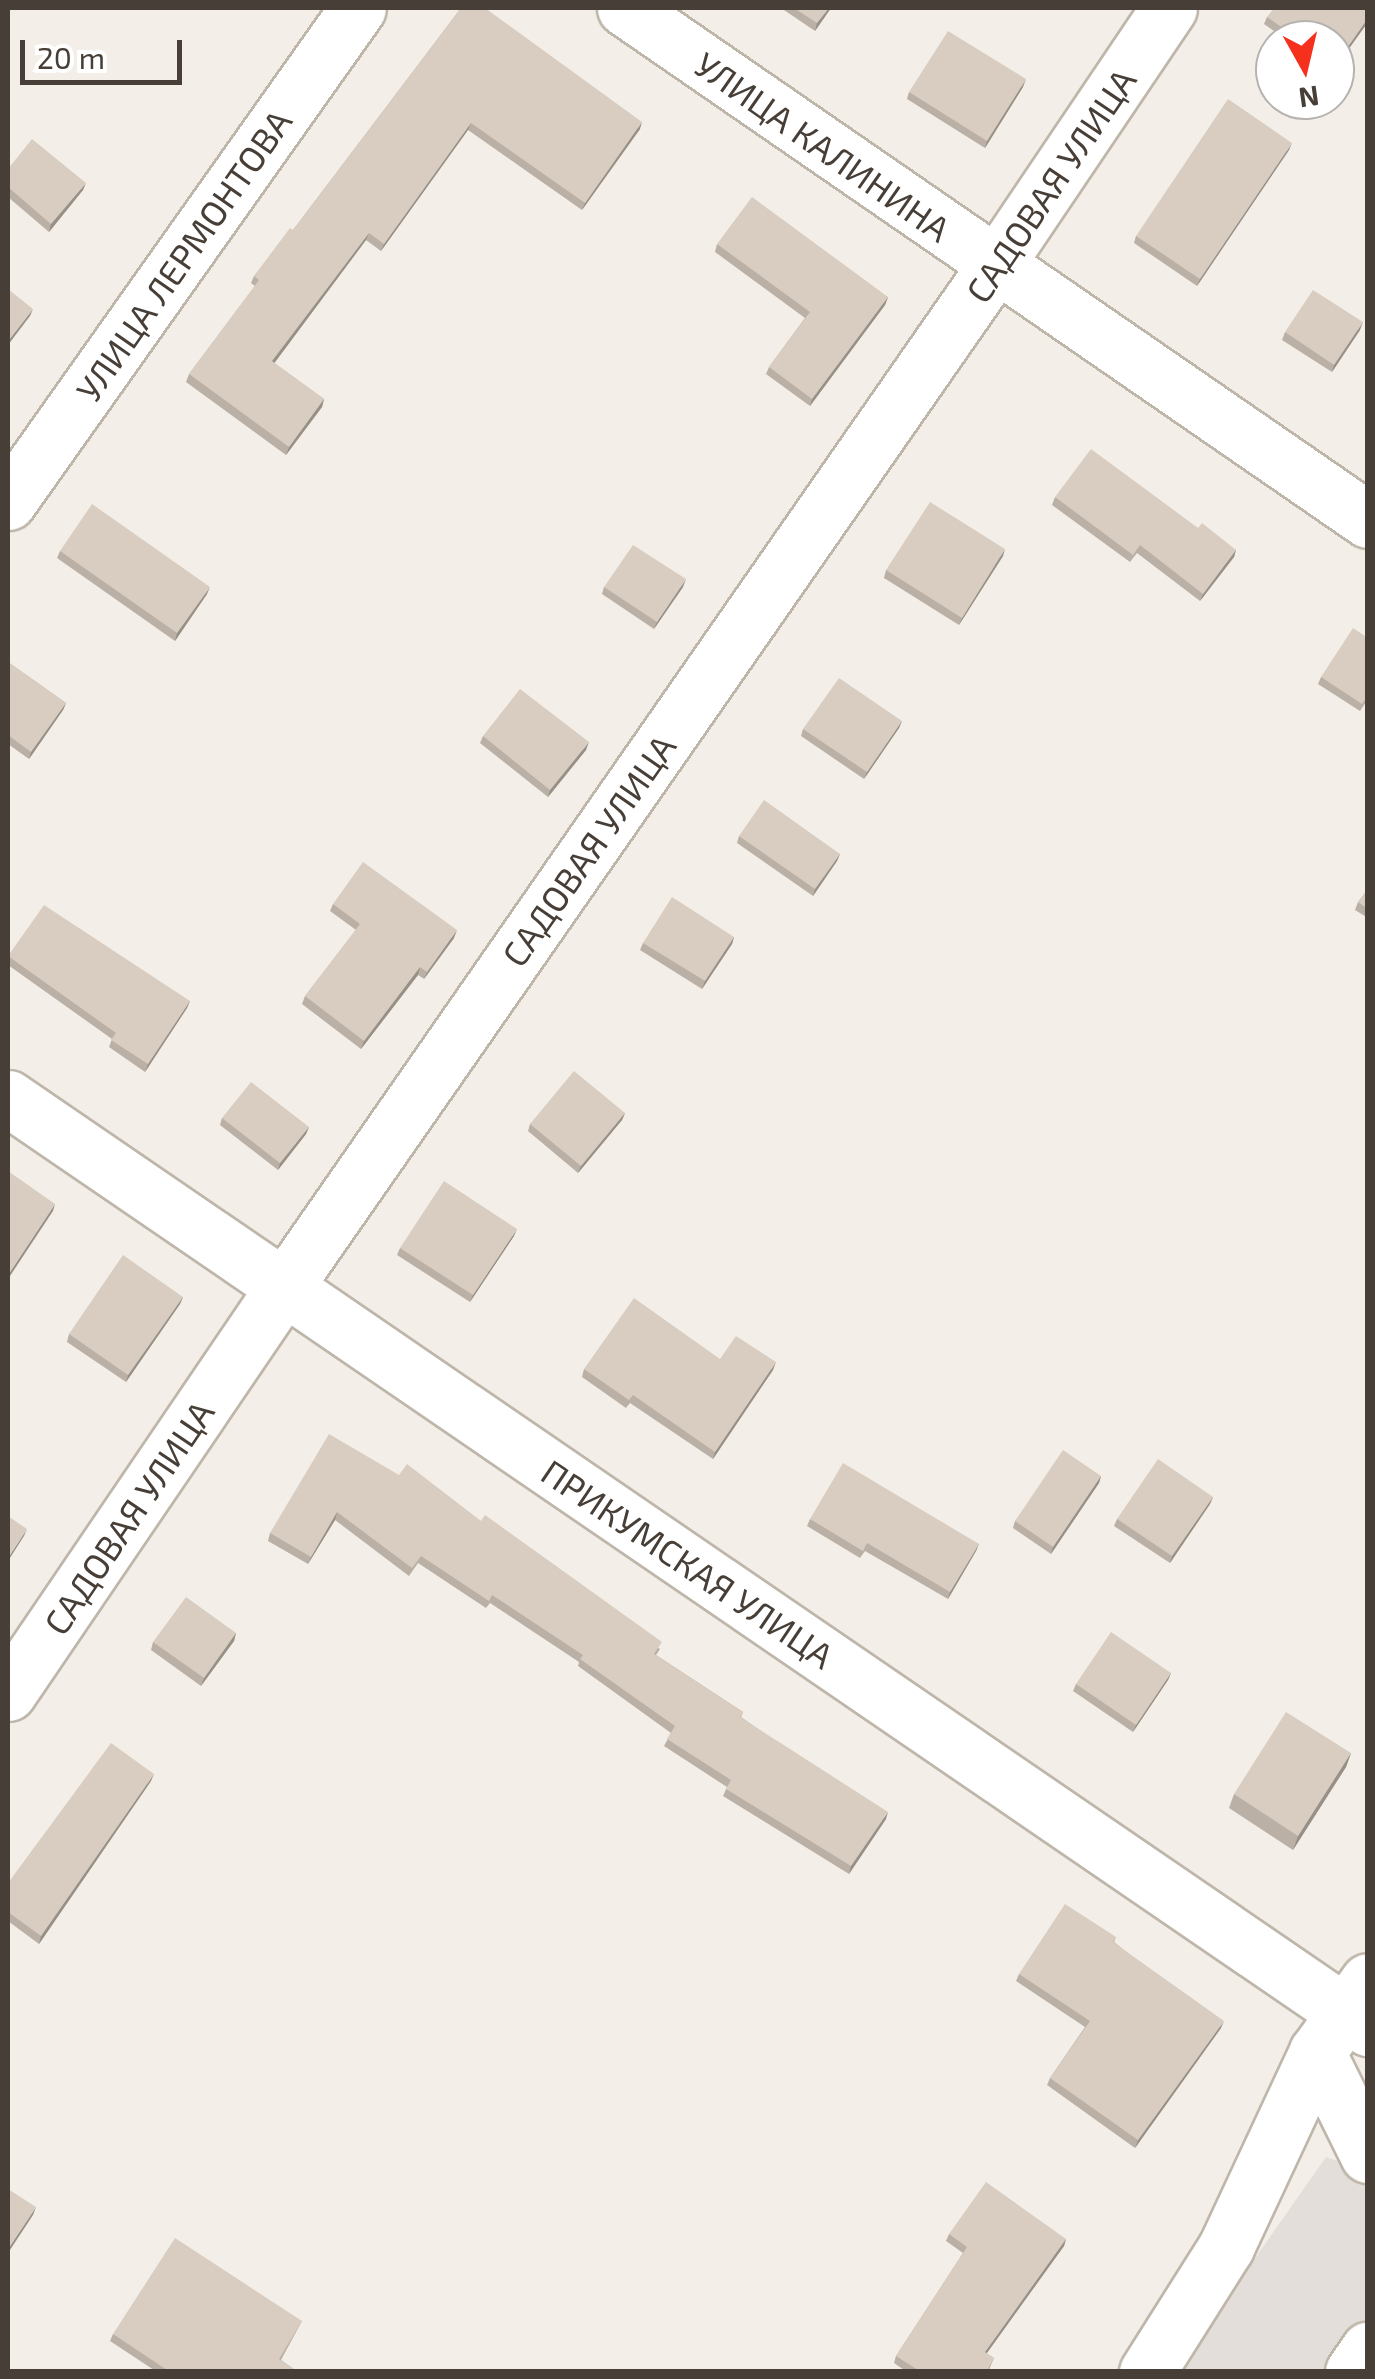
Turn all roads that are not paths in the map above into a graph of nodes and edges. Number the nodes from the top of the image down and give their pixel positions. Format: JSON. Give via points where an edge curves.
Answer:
{"nodes":[{"id":1,"x":358,"y":8,"type":"edge"},
{"id":2,"x":625,"y":8,"type":"edge"},
{"id":3,"x":1169,"y":8,"type":"edge"},
{"id":4,"x":996,"y":266,"type":"junction"},
{"id":5,"x":8,"y":502,"type":"edge"},
{"id":6,"x":1368,"y":520,"type":"edge"},
{"id":7,"x":8,"y":1098,"type":"edge"},
{"id":8,"x":285,"y":1286,"type":"junction"},
{"id":9,"x":8,"y":1693,"type":"edge"},
{"id":10,"x":1349,"y":2019,"type":"edge"},
{"id":11,"x":1368,"y":2155,"type":"edge"},
{"id":12,"x":1368,"y":2350,"type":"edge"},
{"id":13,"x":1147,"y":2372,"type":"edge"},
{"id":14,"x":1353,"y":2372,"type":"edge"}],
"edges":[{"from":1,"to":5,"type":"street","name":"УЛИЦА ЛЕРМОНТОВА"},
{"from":2,"to":4,"type":"street","name":"УЛИЦА КАЛИНИНА"},
{"from":3,"to":4,"type":"street","name":"САДОВАЯ УЛИЦА"},
{"from":4,"to":6,"type":"street","name":"УЛИЦА КАЛИНИНА"},
{"from":4,"to":8,"type":"street","name":"САДОВАЯ УЛИЦА"},
{"from":7,"to":8,"type":"street","name":"ПРИКУМСКАЯ УЛИЦА"},
{"from":8,"to":9,"type":"street","name":"САДОВАЯ УЛИЦА"},
{"from":8,"to":10,"type":"street","name":"ПРИКУМСКАЯ УЛИЦА"},
{"from":10,"to":11,"type":"street"},
{"from":10,"to":13,"type":"street","via":[[1226,2246]]},
{"from":12,"to":14,"type":"street"}]}
